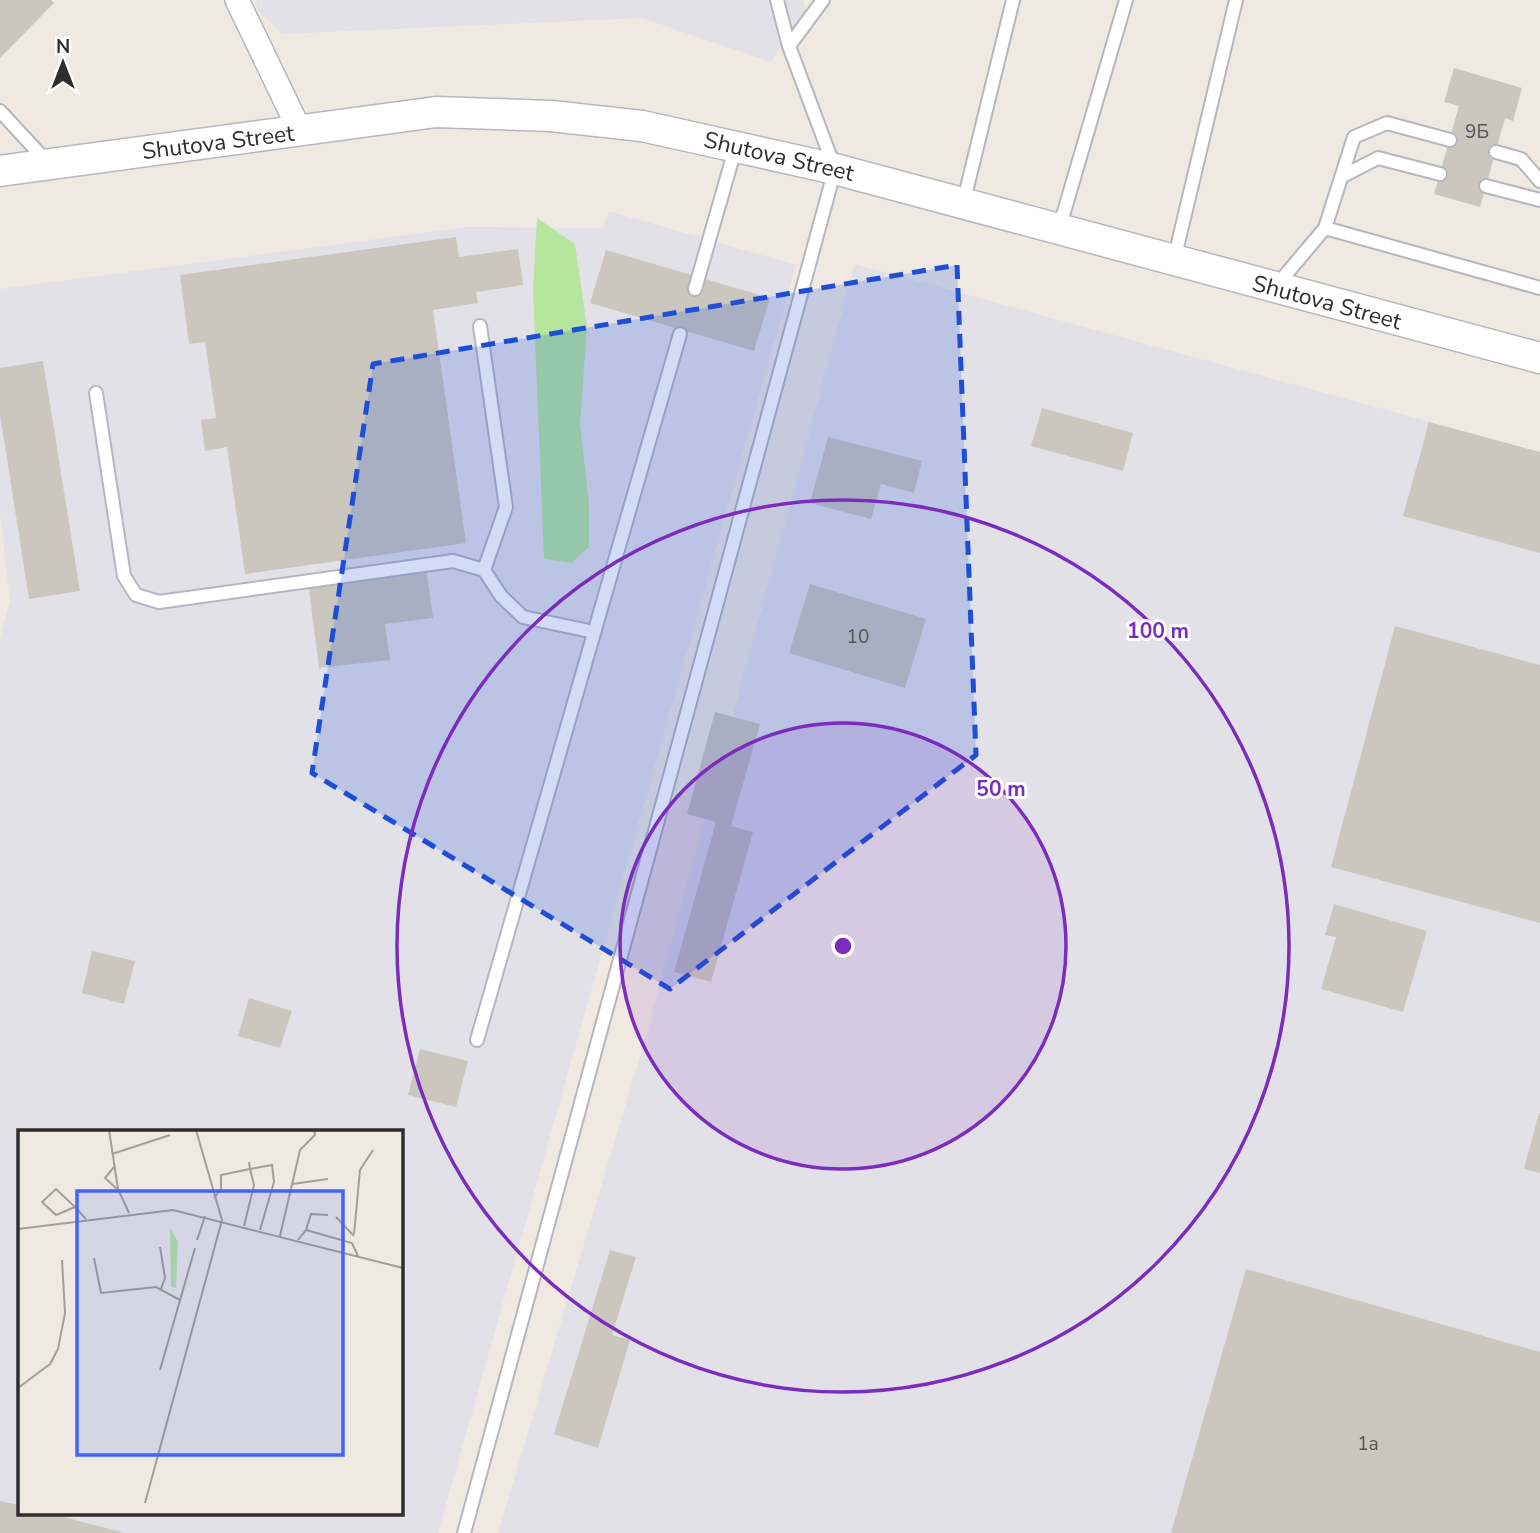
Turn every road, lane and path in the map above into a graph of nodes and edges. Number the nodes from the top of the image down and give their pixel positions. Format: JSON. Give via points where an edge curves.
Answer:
{"nodes":[{"id":1,"x":237,"y":0,"type":"edge"},
{"id":2,"x":777,"y":0,"type":"edge"},
{"id":3,"x":823,"y":0,"type":"edge"},
{"id":4,"x":1013,"y":0,"type":"edge"},
{"id":5,"x":1126,"y":0,"type":"edge"},
{"id":6,"x":1236,"y":0,"type":"edge"},
{"id":7,"x":789,"y":46,"type":"junction"},
{"id":8,"x":0,"y":111,"type":"edge"},
{"id":9,"x":300,"y":131,"type":"junction"},
{"id":10,"x":1450,"y":140,"type":"dead end"},
{"id":11,"x":736,"y":146,"type":"junction"},
{"id":12,"x":1496,"y":152,"type":"dead end"},
{"id":13,"x":49,"y":164,"type":"junction"},
{"id":14,"x":835,"y":169,"type":"junction"},
{"id":15,"x":0,"y":171,"type":"edge"},
{"id":16,"x":1440,"y":174,"type":"dead end"},
{"id":17,"x":1341,"y":177,"type":"junction"},
{"id":18,"x":1540,"y":181,"type":"edge"},
{"id":19,"x":1486,"y":186,"type":"dead end"},
{"id":20,"x":1540,"y":201,"type":"edge"},
{"id":21,"x":963,"y":204,"type":"junction"},
{"id":22,"x":1059,"y":229,"type":"junction"},
{"id":23,"x":1325,"y":229,"type":"junction"},
{"id":24,"x":1174,"y":261,"type":"junction"},
{"id":25,"x":1275,"y":288,"type":"junction"},
{"id":26,"x":1540,"y":288,"type":"edge"},
{"id":27,"x":695,"y":289,"type":"dead end"},
{"id":28,"x":480,"y":326,"type":"dead end"},
{"id":29,"x":680,"y":334,"type":"dead end"},
{"id":30,"x":1540,"y":358,"type":"edge"},
{"id":31,"x":96,"y":393,"type":"dead end"},
{"id":32,"x":484,"y":570,"type":"junction"},
{"id":33,"x":594,"y":632,"type":"junction"},
{"id":34,"x":477,"y":1040,"type":"dead end"},
{"id":35,"x":464,"y":1533,"type":"edge"}],
"edges":[{"from":1,"to":9,"type":"street"},
{"from":2,"to":7,"type":"lane"},
{"from":3,"to":7,"type":"lane"},
{"from":4,"to":21,"type":"lane"},
{"from":5,"to":22,"type":"lane"},
{"from":6,"to":24,"type":"lane"},
{"from":7,"to":14,"type":"lane"},
{"from":8,"to":13,"type":"lane"},
{"from":9,"to":11,"type":"street","name":"Shutova Street","via":[[436,112],[551,116],[642,126]]},
{"from":9,"to":13,"type":"street","name":"Shutova Street"},
{"from":10,"to":17,"type":"lane","via":[[1387,123],[1354,137]]},
{"from":11,"to":14,"type":"street","name":"Shutova Street"},
{"from":11,"to":27,"type":"lane"},
{"from":12,"to":18,"type":"lane","via":[[1521,159]]},
{"from":13,"to":15,"type":"street","name":"Shutova Street"},
{"from":14,"to":21,"type":"street","name":"Shutova Street"},
{"from":14,"to":35,"type":"lane"},
{"from":16,"to":17,"type":"lane","via":[[1378,158]]},
{"from":17,"to":23,"type":"lane"},
{"from":19,"to":20,"type":"lane"},
{"from":21,"to":22,"type":"street","name":"Shutova Street"},
{"from":22,"to":24,"type":"street","name":"Shutova Street"},
{"from":23,"to":25,"type":"lane"},
{"from":23,"to":26,"type":"lane"},
{"from":24,"to":25,"type":"street","name":"Shutova Street"},
{"from":25,"to":30,"type":"street","name":"Shutova Street"},
{"from":28,"to":32,"type":"lane","via":[[506,507]]},
{"from":29,"to":33,"type":"lane"},
{"from":31,"to":32,"type":"lane","via":[[124,576],[136,595],[159,602],[453,561]]},
{"from":32,"to":33,"type":"lane","via":[[501,596],[523,617]]},
{"from":33,"to":34,"type":"lane"}]}
